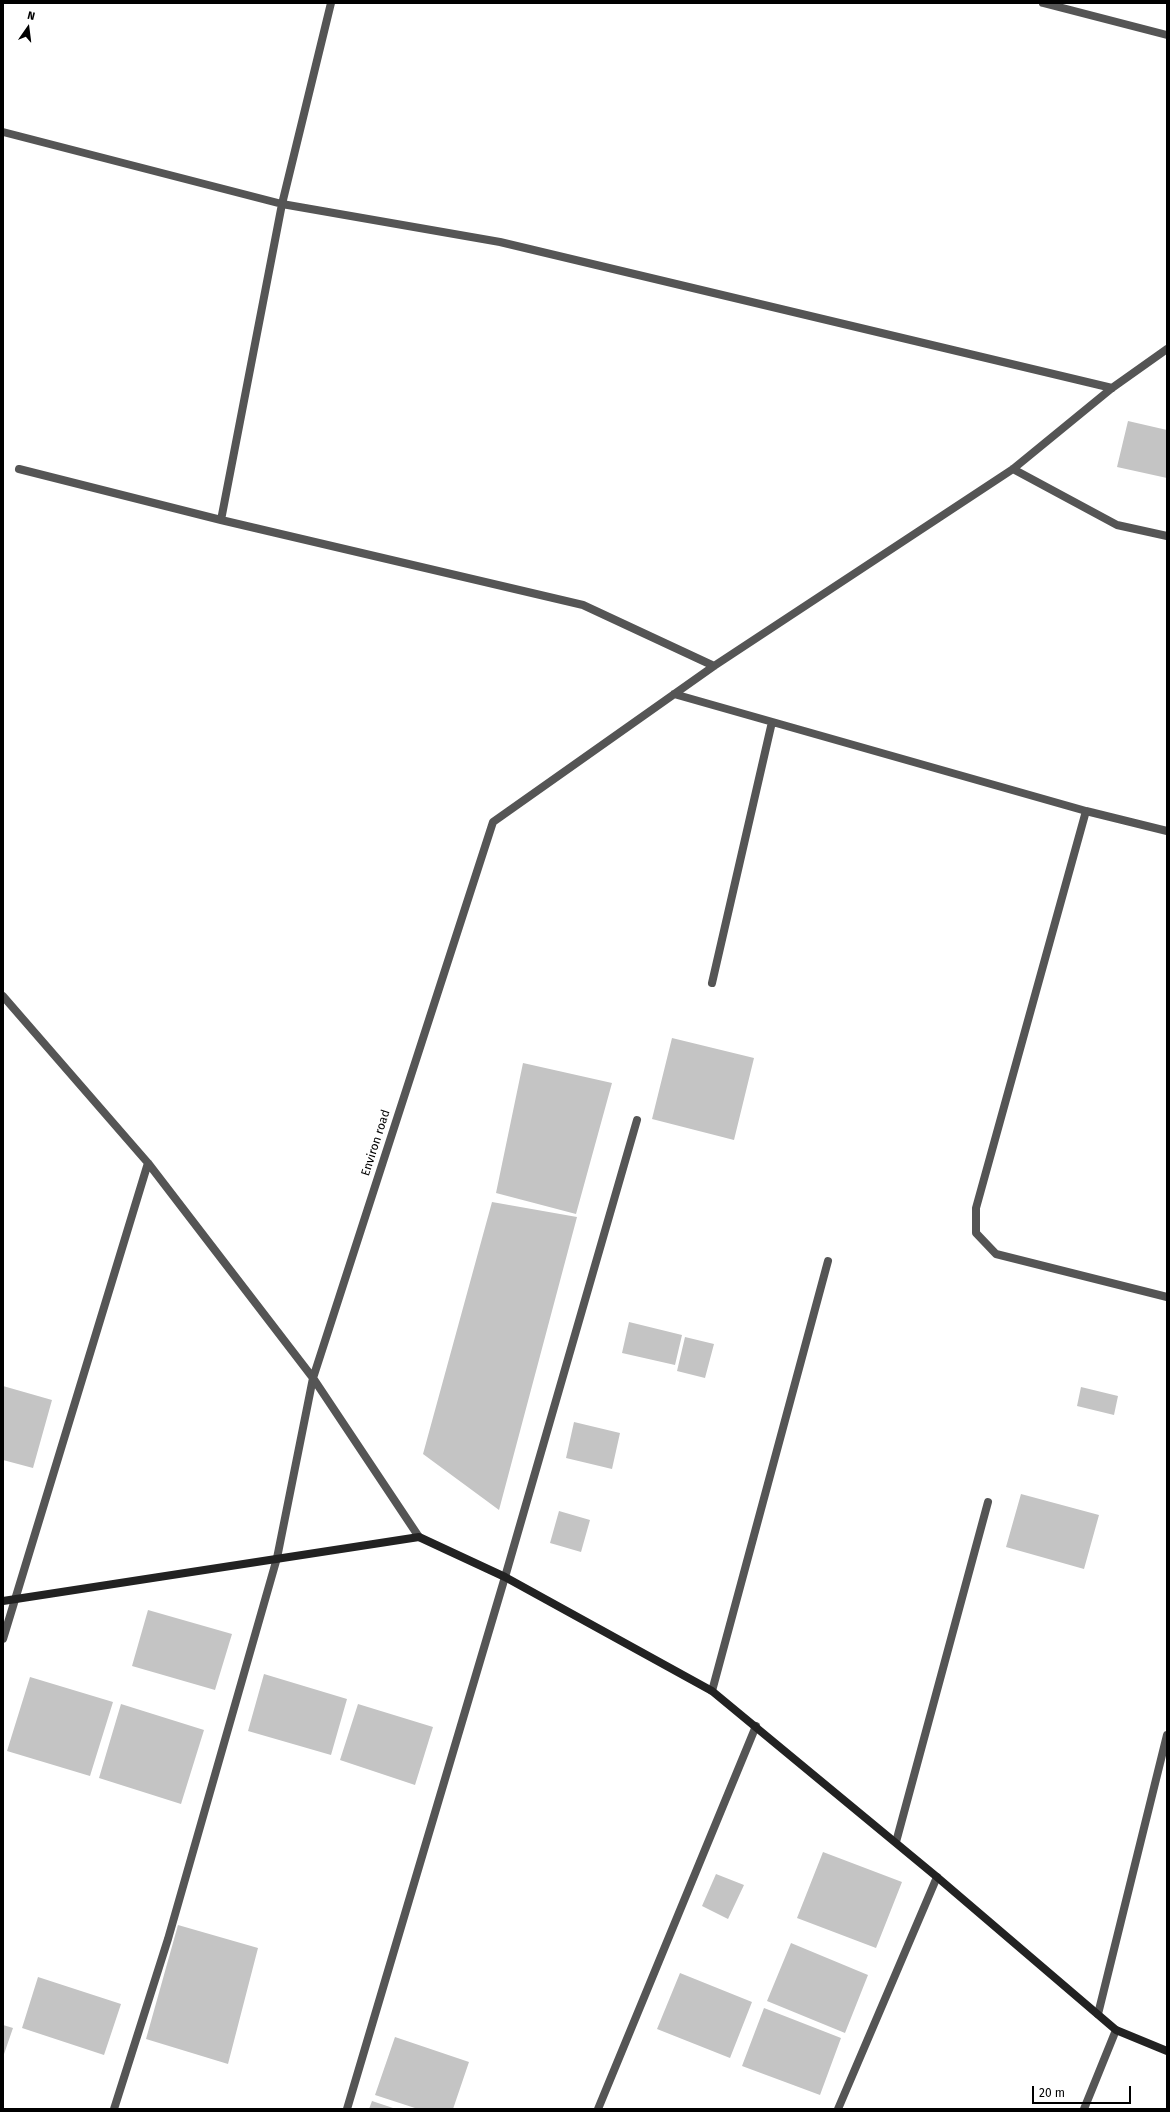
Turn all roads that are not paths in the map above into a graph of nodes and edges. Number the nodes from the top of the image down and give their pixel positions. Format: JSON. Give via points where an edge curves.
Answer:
{"nodes":[{"id":1,"x":331,"y":3,"type":"edge"},
{"id":2,"x":1043,"y":3,"type":"edge"},
{"id":3,"x":1167,"y":35,"type":"edge"},
{"id":4,"x":3,"y":132,"type":"edge"},
{"id":5,"x":282,"y":204,"type":"junction"},
{"id":6,"x":1167,"y":349,"type":"edge"},
{"id":7,"x":1112,"y":388,"type":"junction"},
{"id":8,"x":19,"y":469,"type":"dead end"},
{"id":9,"x":1014,"y":469,"type":"junction"},
{"id":10,"x":221,"y":520,"type":"junction"},
{"id":11,"x":1167,"y":536,"type":"edge"},
{"id":12,"x":714,"y":666,"type":"junction"},
{"id":13,"x":674,"y":694,"type":"junction"},
{"id":14,"x":772,"y":722,"type":"junction"},
{"id":15,"x":1086,"y":811,"type":"junction"},
{"id":16,"x":1167,"y":831,"type":"edge"},
{"id":17,"x":712,"y":983,"type":"dead end"},
{"id":18,"x":3,"y":996,"type":"edge"},
{"id":19,"x":7,"y":1006,"type":"edge"},
{"id":20,"x":637,"y":1120,"type":"dead end"},
{"id":21,"x":148,"y":1163,"type":"junction"},
{"id":22,"x":828,"y":1261,"type":"dead end"},
{"id":23,"x":1167,"y":1297,"type":"edge"},
{"id":24,"x":313,"y":1378,"type":"junction"},
{"id":25,"x":988,"y":1502,"type":"dead end"},
{"id":26,"x":419,"y":1537,"type":"junction"},
{"id":27,"x":277,"y":1558,"type":"junction"},
{"id":28,"x":505,"y":1577,"type":"junction"},
{"id":29,"x":14,"y":1600,"type":"junction"},
{"id":30,"x":3,"y":1601,"type":"edge"},
{"id":31,"x":3,"y":1639,"type":"edge"},
{"id":32,"x":712,"y":1691,"type":"junction"},
{"id":33,"x":756,"y":1726,"type":"junction"},
{"id":34,"x":1167,"y":1735,"type":"edge"},
{"id":35,"x":896,"y":1842,"type":"junction"},
{"id":36,"x":937,"y":1876,"type":"junction"},
{"id":37,"x":1098,"y":2014,"type":"junction"},
{"id":38,"x":1116,"y":2030,"type":"junction"},
{"id":39,"x":1167,"y":2051,"type":"edge"},
{"id":40,"x":114,"y":2109,"type":"edge"},
{"id":41,"x":347,"y":2109,"type":"edge"},
{"id":42,"x":598,"y":2109,"type":"edge"},
{"id":43,"x":838,"y":2109,"type":"edge"},
{"id":44,"x":1084,"y":2109,"type":"edge"}],
"edges":[{"from":1,"to":5,"type":"street"},
{"from":2,"to":3,"type":"street"},
{"from":4,"to":5,"type":"street"},
{"from":5,"to":7,"type":"street","via":[[500,242]]},
{"from":5,"to":10,"type":"street"},
{"from":6,"to":7,"type":"street","name":"Environ road"},
{"from":7,"to":9,"type":"street","name":"Environ road"},
{"from":8,"to":10,"type":"street"},
{"from":9,"to":11,"type":"street","via":[[1117,525]]},
{"from":9,"to":12,"type":"street","name":"Environ road"},
{"from":10,"to":12,"type":"street","via":[[583,605]]},
{"from":12,"to":13,"type":"street","name":"Environ road"},
{"from":13,"to":14,"type":"street"},
{"from":13,"to":24,"type":"street","name":"Environ road","via":[[493,822]]},
{"from":14,"to":15,"type":"street"},
{"from":14,"to":17,"type":"street"},
{"from":15,"to":16,"type":"street"},
{"from":15,"to":23,"type":"street","via":[[976,1208],[976,1233],[996,1254]]},
{"from":18,"to":19,"type":"street"},
{"from":19,"to":21,"type":"street"},
{"from":20,"to":28,"type":"street"},
{"from":21,"to":24,"type":"street"},
{"from":21,"to":29,"type":"street"},
{"from":22,"to":32,"type":"street"},
{"from":24,"to":26,"type":"street"},
{"from":24,"to":27,"type":"street","name":"Environ road"},
{"from":25,"to":35,"type":"street"},
{"from":26,"to":27,"type":"street"},
{"from":26,"to":28,"type":"street"},
{"from":27,"to":29,"type":"street"},
{"from":27,"to":40,"type":"street","name":"Environ road","via":[[168,1939]]},
{"from":28,"to":32,"type":"street"},
{"from":28,"to":41,"type":"street"},
{"from":29,"to":30,"type":"street"},
{"from":29,"to":31,"type":"street"},
{"from":32,"to":33,"type":"street"},
{"from":33,"to":35,"type":"street"},
{"from":33,"to":42,"type":"street"},
{"from":34,"to":37,"type":"street"},
{"from":35,"to":36,"type":"street"},
{"from":36,"to":37,"type":"street"},
{"from":36,"to":43,"type":"street"},
{"from":37,"to":38,"type":"street"},
{"from":38,"to":39,"type":"street"},
{"from":38,"to":44,"type":"street"}]}
